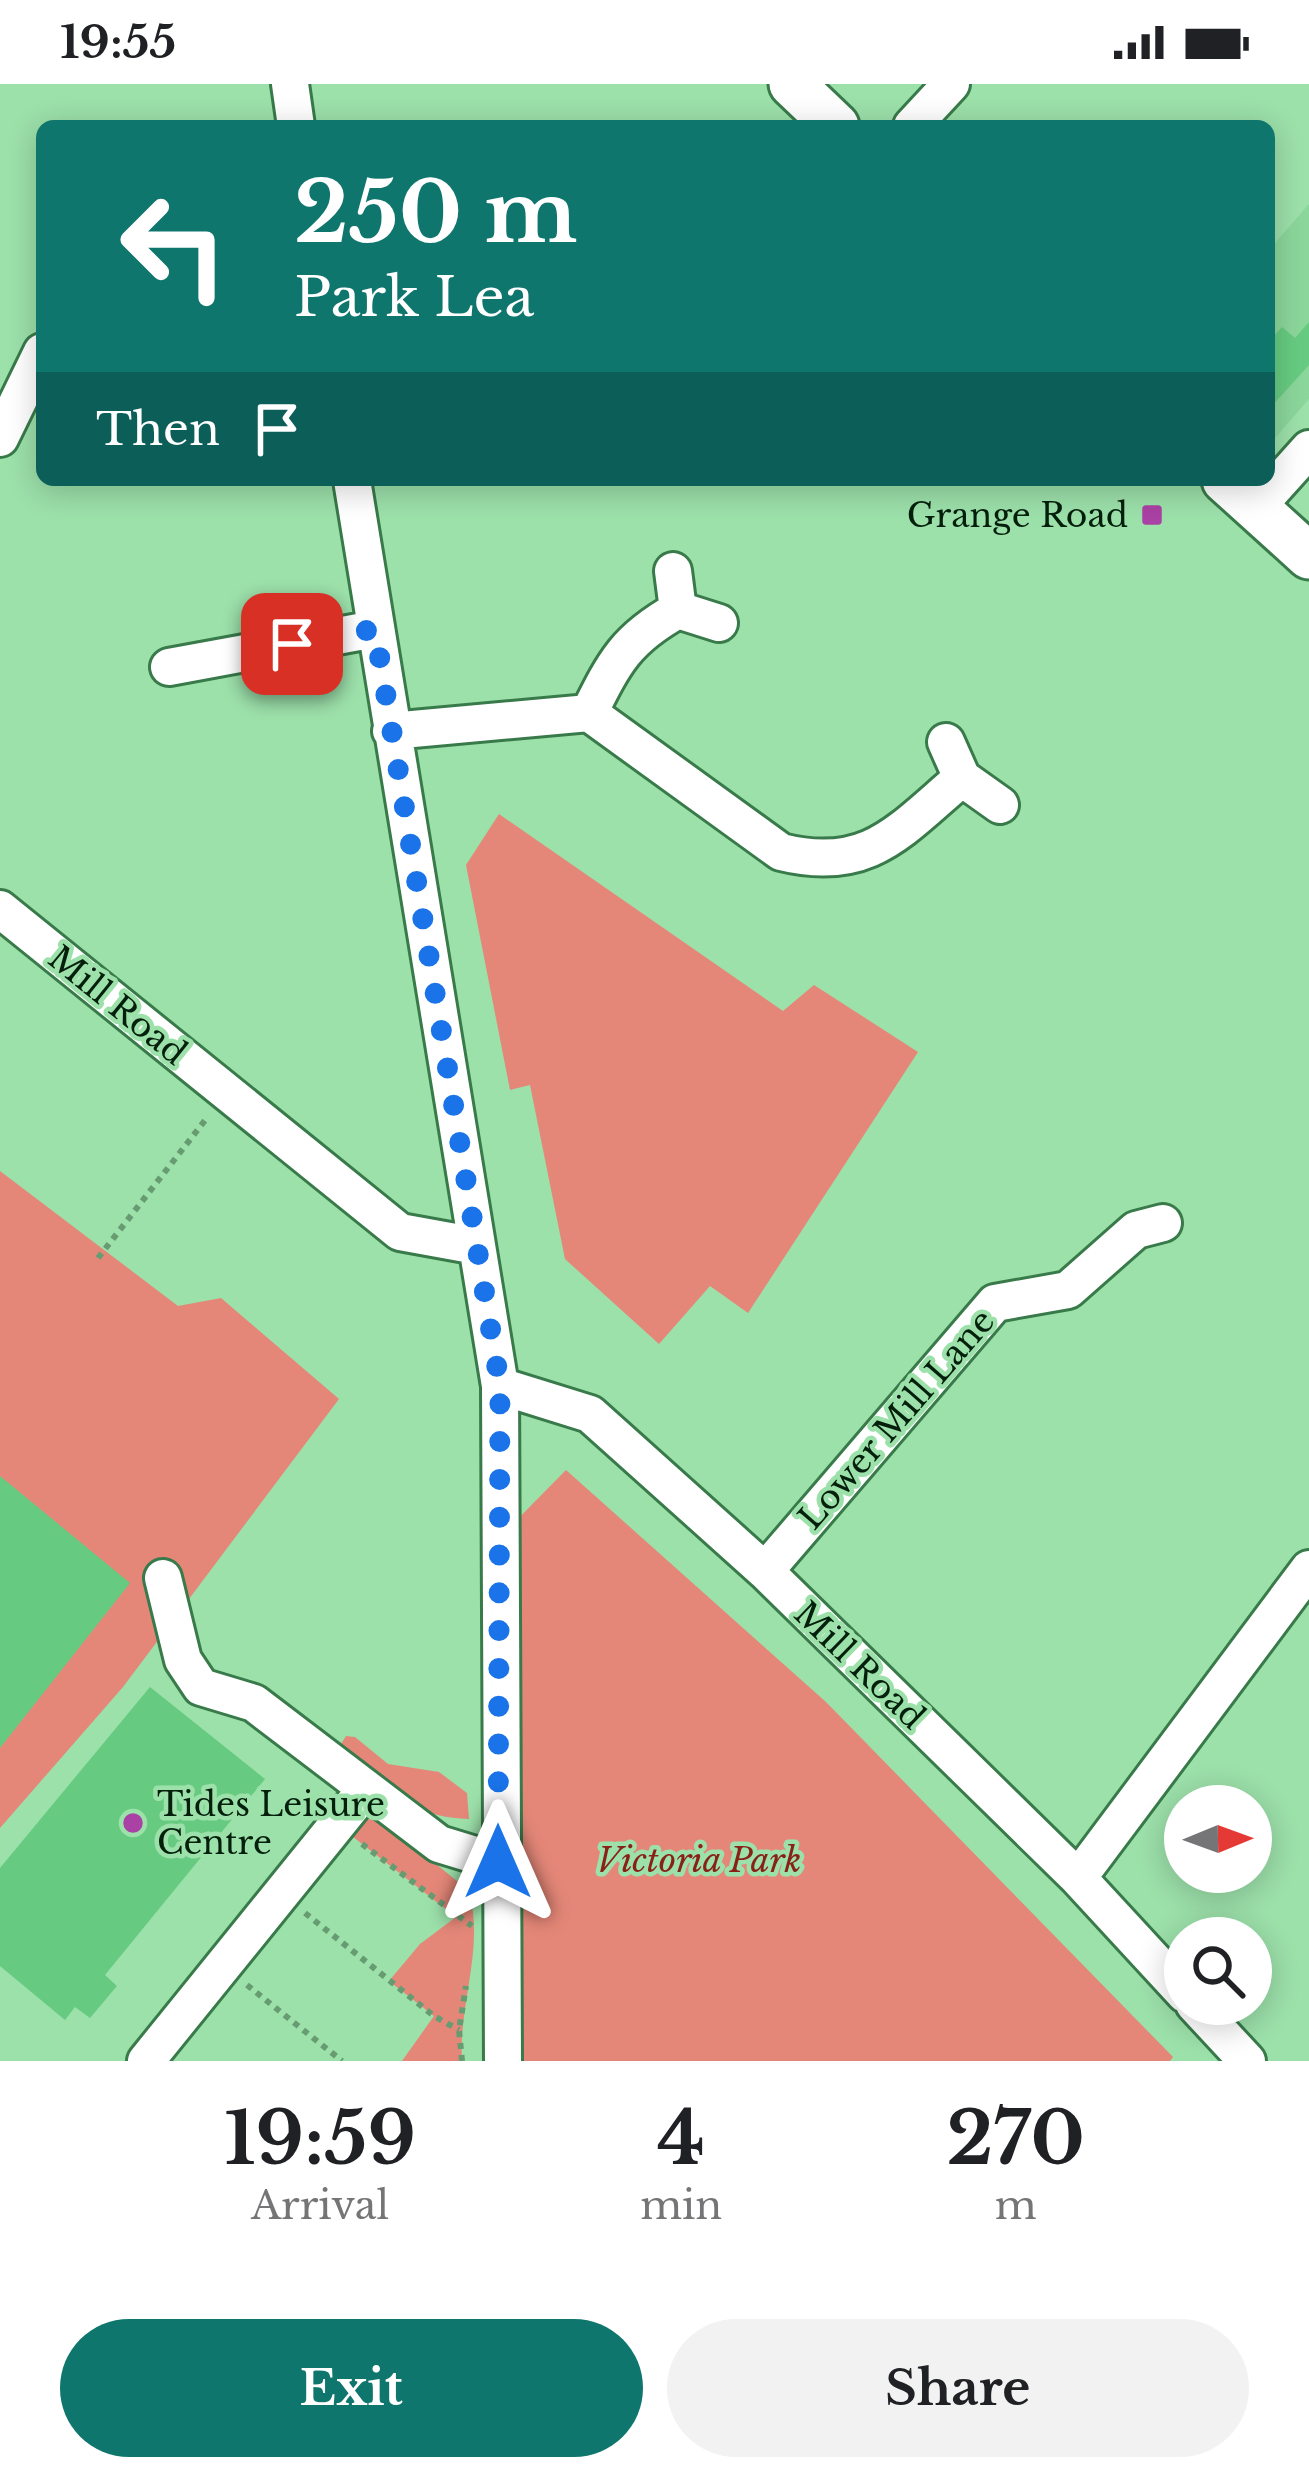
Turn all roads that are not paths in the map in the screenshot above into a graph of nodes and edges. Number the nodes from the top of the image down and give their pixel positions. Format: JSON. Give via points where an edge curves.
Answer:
{"nodes":[{"id":1,"x":290,"y":84,"type":"edge"},
{"id":2,"x":792,"y":84,"type":"edge"},
{"id":3,"x":951,"y":84,"type":"edge"},
{"id":4,"x":295,"y":120,"type":"edge"},
{"id":5,"x":830,"y":120,"type":"edge"},
{"id":6,"x":918,"y":120,"type":"edge"},
{"id":7,"x":36,"y":370,"type":"edge"},
{"id":8,"x":12,"y":440,"type":"edge"},
{"id":9,"x":1309,"y":449,"type":"edge"},
{"id":10,"x":1275,"y":471,"type":"edge"},
{"id":11,"x":353,"y":486,"type":"edge"},
{"id":12,"x":1240,"y":494,"type":"edge"},
{"id":13,"x":1309,"y":556,"type":"edge"},
{"id":14,"x":673,"y":571,"type":"dead end"},
{"id":15,"x":678,"y":610,"type":"junction"},
{"id":16,"x":718,"y":623,"type":"dead end"},
{"id":17,"x":375,"y":629,"type":"junction"},
{"id":18,"x":169,"y":667,"type":"dead end"},
{"id":19,"x":590,"y":713,"type":"junction"},
{"id":20,"x":391,"y":731,"type":"junction"},
{"id":21,"x":946,"y":742,"type":"dead end"},
{"id":22,"x":962,"y":778,"type":"junction"},
{"id":23,"x":1000,"y":805,"type":"dead end"},
{"id":24,"x":0,"y":909,"type":"edge"},
{"id":25,"x":1162,"y":1222,"type":"dead end"},
{"id":26,"x":477,"y":1246,"type":"junction"},
{"id":27,"x":500,"y":1386,"type":"junction"},
{"id":28,"x":1309,"y":1569,"type":"edge"},
{"id":29,"x":765,"y":1571,"type":"junction"},
{"id":30,"x":163,"y":1578,"type":"dead end"},
{"id":31,"x":365,"y":1790,"type":"junction"},
{"id":32,"x":498,"y":1862,"type":"junction"},
{"id":33,"x":1078,"y":1878,"type":"junction"},
{"id":34,"x":1164,"y":1971,"type":"edge"},
{"id":35,"x":1214,"y":2025,"type":"edge"},
{"id":36,"x":146,"y":2061,"type":"edge"},
{"id":37,"x":502,"y":2061,"type":"edge"},
{"id":38,"x":1247,"y":2061,"type":"edge"}],
"edges":[{"from":1,"to":4,"type":"street"},
{"from":2,"to":5,"type":"main road"},
{"from":3,"to":6,"type":"street"},
{"from":7,"to":8,"type":"street"},
{"from":9,"to":10,"type":"street"},
{"from":11,"to":17,"type":"street"},
{"from":12,"to":13,"type":"main road"},
{"from":14,"to":15,"type":"street"},
{"from":15,"to":16,"type":"street"},
{"from":15,"to":19,"type":"street","via":[[638,632]]},
{"from":17,"to":18,"type":"street"},
{"from":17,"to":20,"type":"street"},
{"from":19,"to":20,"type":"street"},
{"from":19,"to":22,"type":"street","via":[[782,852],[812,859],[856,856],[888,840]]},
{"from":20,"to":26,"type":"street"},
{"from":21,"to":22,"type":"street"},
{"from":22,"to":23,"type":"street"},
{"from":24,"to":26,"type":"street","name":"Mill Road","via":[[400,1232]]},
{"from":25,"to":29,"type":"street","name":"Lower Mill Lane","via":[[1136,1230],[1069,1290],[995,1303]]},
{"from":26,"to":27,"type":"street"},
{"from":27,"to":29,"type":"street","name":"Mill Road","via":[[590,1414]]},
{"from":27,"to":32,"type":"street"},
{"from":28,"to":33,"type":"street"},
{"from":29,"to":33,"type":"street","name":"Mill Road"},
{"from":30,"to":31,"type":"street","via":[[183,1660],[201,1687],[254,1703]]},
{"from":31,"to":32,"type":"street","via":[[439,1844]]},
{"from":31,"to":36,"type":"street"},
{"from":32,"to":37,"type":"street"},
{"from":33,"to":34,"type":"street","name":"Mill Road"},
{"from":35,"to":38,"type":"street"}]}
